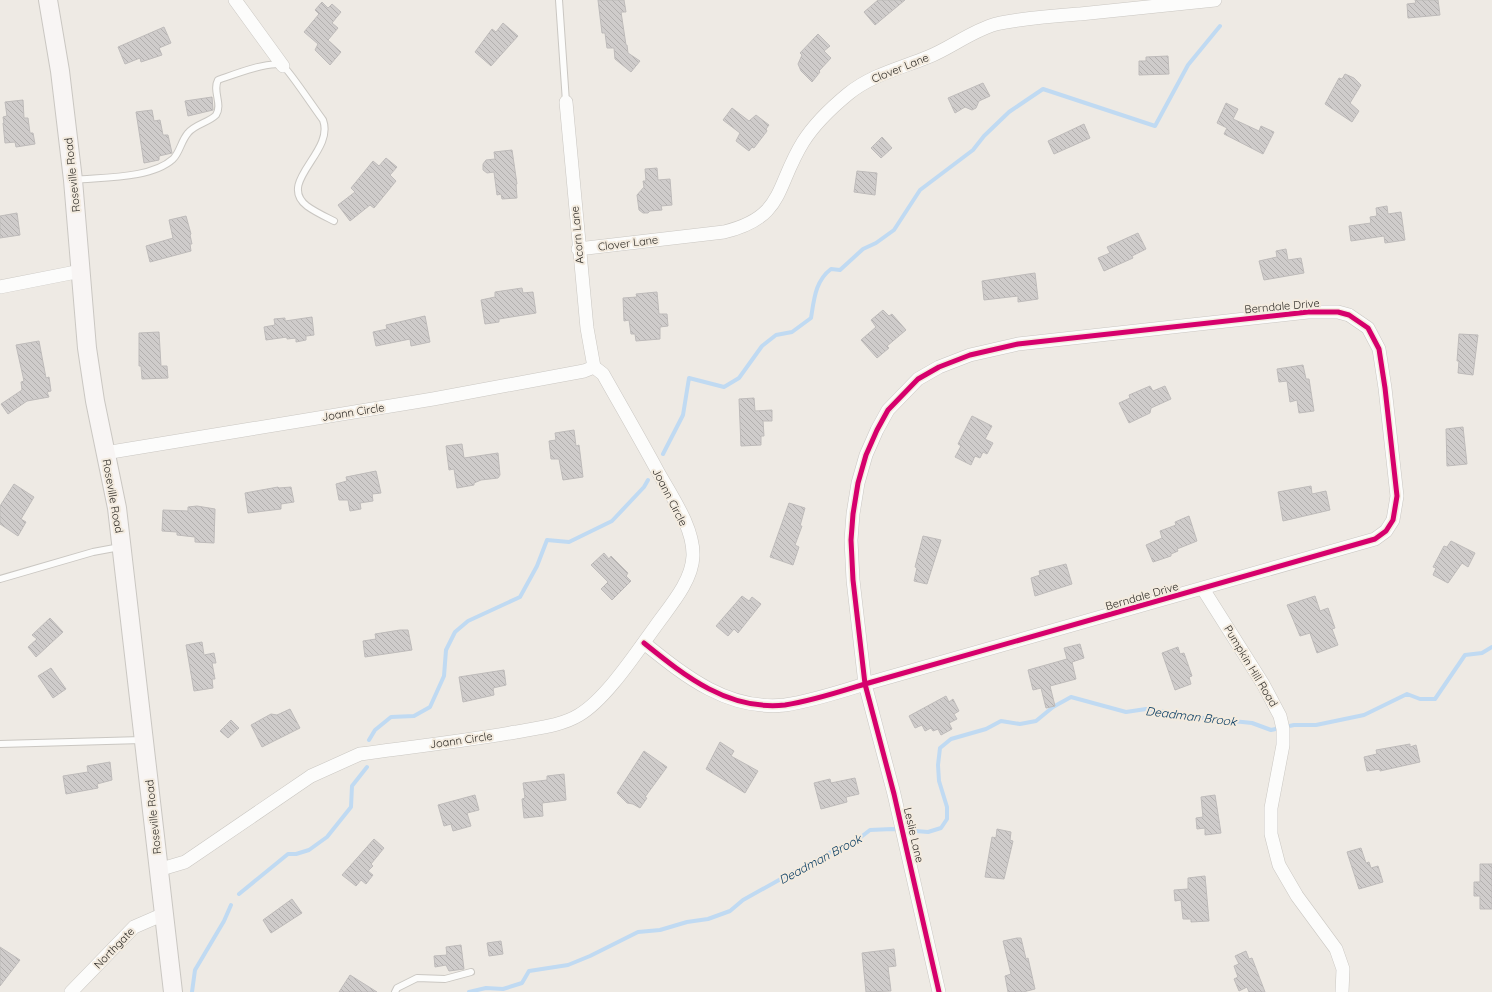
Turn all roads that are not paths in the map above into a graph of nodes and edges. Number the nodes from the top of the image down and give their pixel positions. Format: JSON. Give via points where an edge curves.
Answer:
{"nodes":[{"id":1,"x":235,"y":0,"type":"edge"},
{"id":2,"x":558,"y":0,"type":"edge"},
{"id":3,"x":1215,"y":0,"type":"edge"},
{"id":4,"x":51,"y":1,"type":"edge"},
{"id":5,"x":283,"y":66,"type":"junction"},
{"id":6,"x":566,"y":102,"type":"joint"},
{"id":7,"x":73,"y":180,"type":"junction"},
{"id":8,"x":334,"y":222,"type":"dead end"},
{"id":9,"x":578,"y":249,"type":"junction"},
{"id":10,"x":81,"y":271,"type":"junction"},
{"id":11,"x":0,"y":287,"type":"edge"},
{"id":12,"x":594,"y":367,"type":"junction"},
{"id":13,"x":105,"y":453,"type":"junction"},
{"id":14,"x":122,"y":546,"type":"junction"},
{"id":15,"x":0,"y":579,"type":"edge"},
{"id":16,"x":1203,"y":589,"type":"junction"},
{"id":17,"x":644,"y":643,"type":"junction"},
{"id":18,"x":865,"y":684,"type":"junction"},
{"id":19,"x":144,"y":740,"type":"junction"},
{"id":20,"x":0,"y":744,"type":"edge"},
{"id":21,"x":158,"y":870,"type":"junction"},
{"id":22,"x":164,"y":914,"type":"junction"},
{"id":23,"x":471,"y":972,"type":"dead end"},
{"id":24,"x":71,"y":992,"type":"edge"},
{"id":25,"x":173,"y":992,"type":"edge"},
{"id":26,"x":395,"y":992,"type":"edge"},
{"id":27,"x":939,"y":992,"type":"edge"},
{"id":28,"x":1342,"y":992,"type":"edge"}],
"edges":[{"from":1,"to":5,"type":"street"},
{"from":2,"to":6,"type":"lane"},
{"from":3,"to":9,"type":"street","name":"Clover Lane","via":[[995,25],[933,55],[871,79],[849,93],[823,116],[806,137],[776,198],[762,216],[743,227],[724,232]]},
{"from":4,"to":7,"type":"street","name":"Roseville Road"},
{"from":5,"to":7,"type":"lane","via":[[277,64],[246,70],[218,80],[216,87],[219,111],[188,133],[177,154],[163,166],[138,174]]},
{"from":5,"to":8,"type":"lane","via":[[326,128],[321,144],[297,185],[298,195],[306,206]]},
{"from":6,"to":9,"type":"street","name":"Acorn Lane"},
{"from":7,"to":10,"type":"street","name":"Roseville Road"},
{"from":9,"to":12,"type":"street","name":"Acorn Lane"},
{"from":10,"to":11,"type":"street"},
{"from":10,"to":13,"type":"street","name":"Roseville Road","via":[[87,348]]},
{"from":12,"to":13,"type":"street","name":"Joann Circle","via":[[433,399]]},
{"from":12,"to":17,"type":"street","name":"Joann Circle","via":[[603,374],[672,496],[690,539],[693,556],[686,581]]},
{"from":13,"to":14,"type":"street","name":"Roseville Road"},
{"from":14,"to":15,"type":"lane"},
{"from":14,"to":19,"type":"street","name":"Roseville Road"},
{"from":16,"to":18,"type":"street","name":"Berndale Drive"},
{"from":16,"to":18,"type":"street","name":"Berndale Drive","via":[[1375,539],[1386,531],[1393,520],[1396,490],[1379,349],[1368,328],[1349,315],[1338,312],[1308,312],[1018,344],[970,355],[938,367],[918,379],[888,410],[877,430],[866,455],[854,506],[851,540],[853,580]]},
{"from":16,"to":28,"type":"street","name":"Pumpkin Hill Road","via":[[1263,684],[1280,716],[1283,745],[1271,808],[1271,834],[1279,865],[1297,896],[1336,949],[1343,969]]},
{"from":17,"to":18,"type":"street","name":"Berndale Drive","via":[[692,680],[712,692],[737,701],[760,705],[784,705],[814,700]]},
{"from":17,"to":21,"type":"street","name":"Joann Circle","via":[[593,704],[579,715],[564,722],[537,728],[360,754],[311,776],[185,862]]},
{"from":18,"to":27,"type":"street","name":"Leslie Lane","via":[[905,840]]},
{"from":19,"to":20,"type":"lane"},
{"from":19,"to":21,"type":"street","name":"Roseville Road"},
{"from":21,"to":22,"type":"street","name":"Roseville Road"},
{"from":22,"to":24,"type":"street","name":"Northgate","via":[[134,927]]},
{"from":22,"to":25,"type":"street","name":"Roseville Road"},
{"from":23,"to":26,"type":"lane","via":[[444,979],[417,978],[397,988]]}]}
